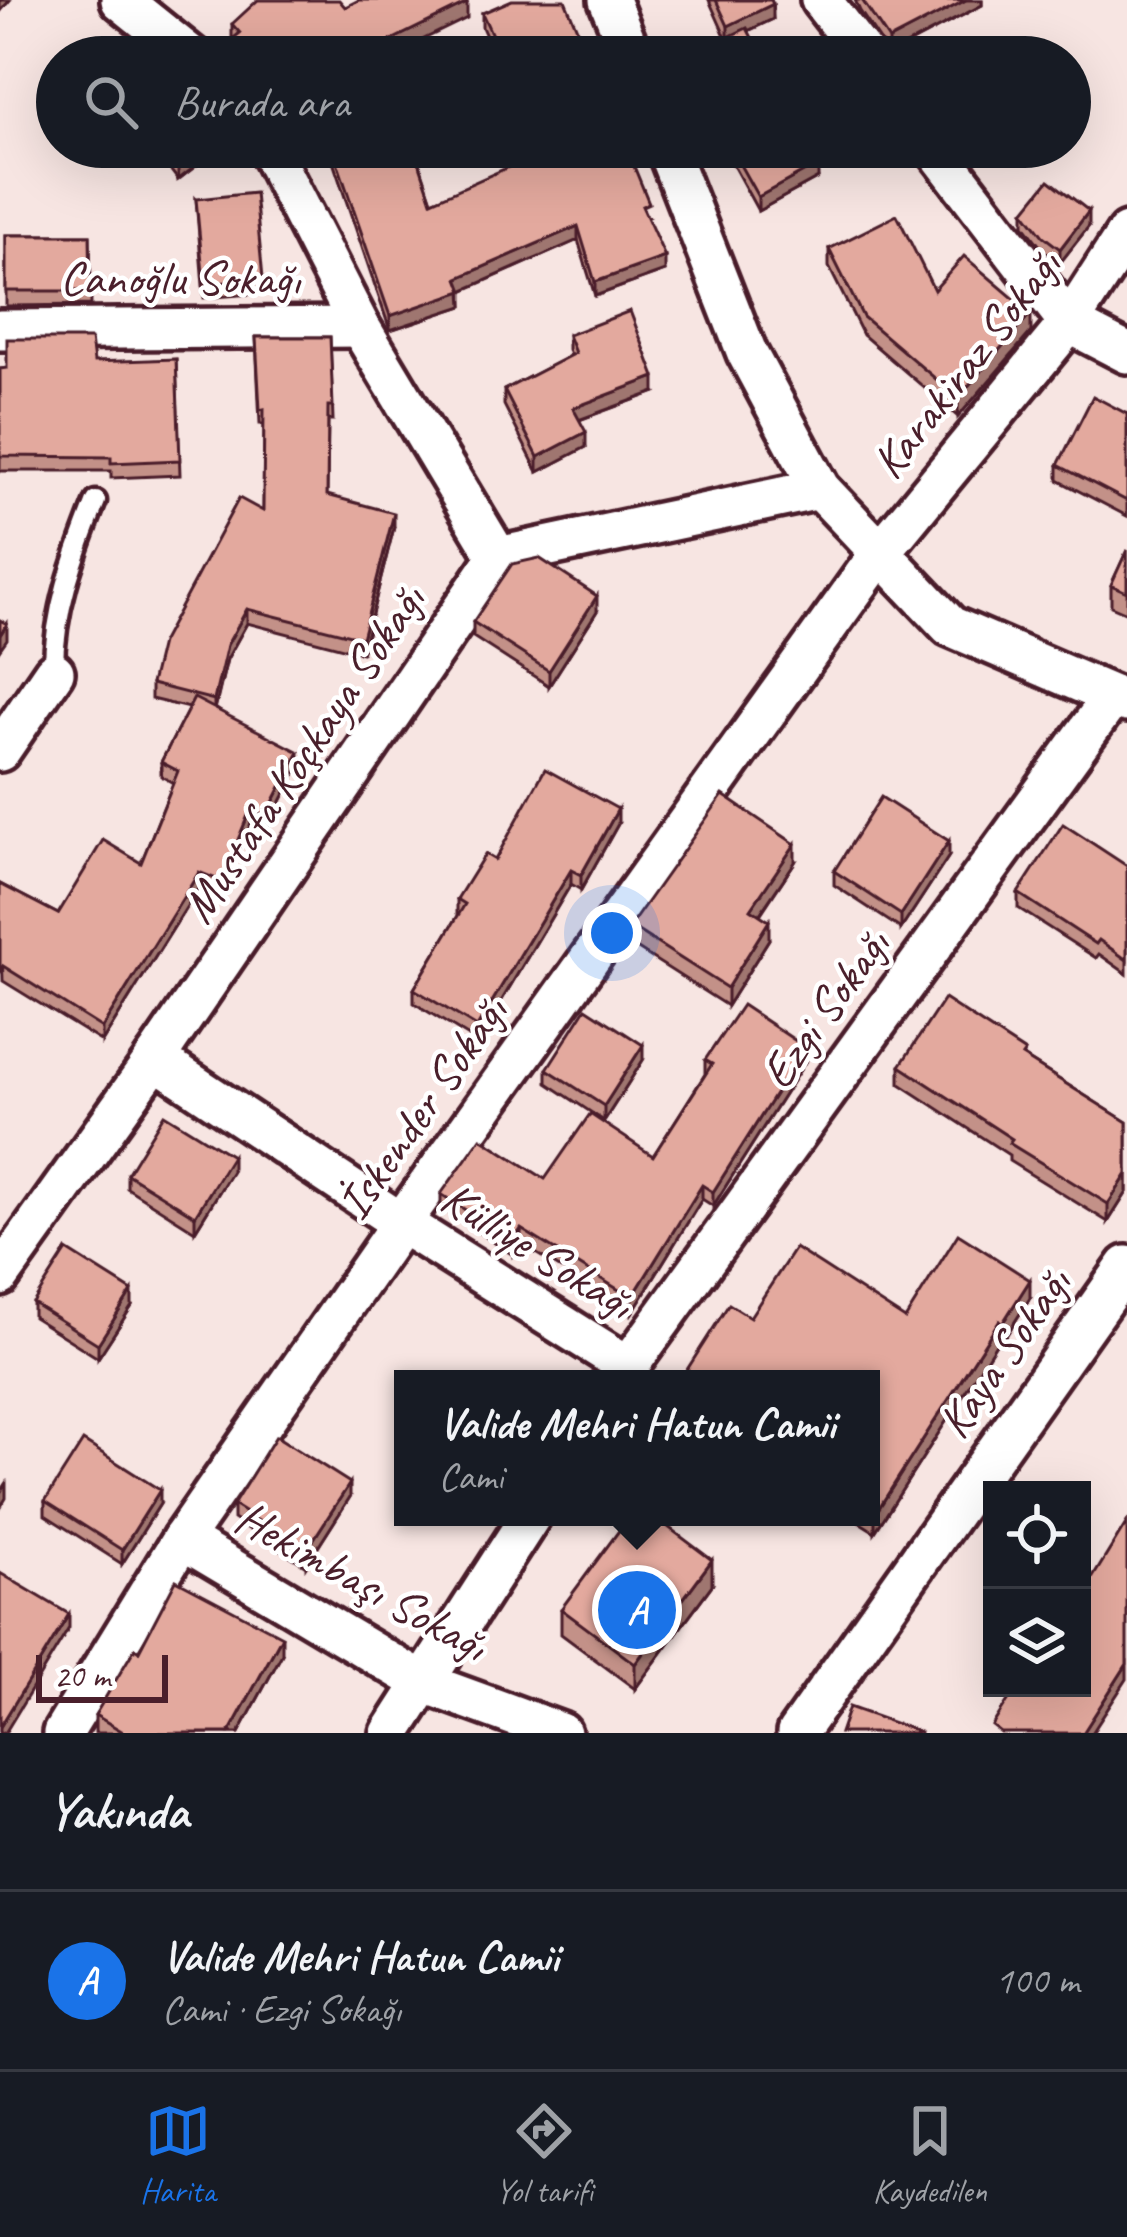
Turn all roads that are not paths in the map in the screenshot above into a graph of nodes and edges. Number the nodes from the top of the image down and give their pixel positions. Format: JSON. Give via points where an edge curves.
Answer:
{"nodes":[{"id":1,"x":121,"y":0,"type":"edge"},
{"id":2,"x":609,"y":0,"type":"edge"},
{"id":3,"x":821,"y":0,"type":"edge"},
{"id":4,"x":166,"y":36,"type":"edge"},
{"id":5,"x":624,"y":36,"type":"edge"},
{"id":6,"x":849,"y":36,"type":"edge"},
{"id":7,"x":279,"y":168,"type":"edge"},
{"id":8,"x":674,"y":168,"type":"edge"},
{"id":9,"x":950,"y":168,"type":"edge"},
{"id":10,"x":1127,"y":233,"type":"edge"},
{"id":11,"x":1069,"y":323,"type":"junction"},
{"id":12,"x":360,"y":327,"type":"junction"},
{"id":13,"x":0,"y":330,"type":"edge"},
{"id":14,"x":1127,"y":353,"type":"edge"},
{"id":15,"x":820,"y":489,"type":"junction"},
{"id":16,"x":96,"y":501,"type":"dead end"},
{"id":17,"x":880,"y":553,"type":"junction"},
{"id":18,"x":498,"y":557,"type":"junction"},
{"id":19,"x":54,"y":672,"type":"joint"},
{"id":20,"x":1120,"y":699,"type":"edge"},
{"id":21,"x":0,"y":751,"type":"edge"},
{"id":22,"x":154,"y":1059,"type":"junction"},
{"id":23,"x":401,"y":1223,"type":"junction"},
{"id":24,"x":1127,"y":1266,"type":"edge"},
{"id":25,"x":0,"y":1276,"type":"edge"},
{"id":26,"x":619,"y":1370,"type":"edge"},
{"id":27,"x":625,"y":1370,"type":"edge"},
{"id":28,"x":524,"y":1526,"type":"edge"},
{"id":29,"x":182,"y":1539,"type":"junction"},
{"id":30,"x":422,"y":1682,"type":"junction"},
{"id":31,"x":63,"y":1733,"type":"edge"},
{"id":32,"x":391,"y":1733,"type":"edge"},
{"id":33,"x":561,"y":1733,"type":"edge"},
{"id":34,"x":796,"y":1733,"type":"edge"}],
"edges":[{"from":1,"to":4,"type":"street"},
{"from":2,"to":5,"type":"street"},
{"from":3,"to":6,"type":"street"},
{"from":7,"to":12,"type":"street"},
{"from":8,"to":15,"type":"street","via":[[747,353]]},
{"from":9,"to":11,"type":"street"},
{"from":10,"to":11,"type":"street","name":"Karakiraz Sokağı"},
{"from":11,"to":14,"type":"street"},
{"from":11,"to":17,"type":"street","name":"Karakiraz Sokağı"},
{"from":12,"to":13,"type":"street","name":"Canoğlu Sokağı"},
{"from":12,"to":18,"type":"street"},
{"from":15,"to":17,"type":"street"},
{"from":15,"to":18,"type":"street"},
{"from":16,"to":19,"type":"lane","via":[[69,573]]},
{"from":17,"to":20,"type":"street","via":[[950,626]]},
{"from":17,"to":23,"type":"street","name":"İskender Sokağı"},
{"from":18,"to":22,"type":"street","name":"Mustafa Koçkaya Sokağı"},
{"from":19,"to":21,"type":"street"},
{"from":20,"to":27,"type":"street","name":"Ezgi Sokağı"},
{"from":22,"to":23,"type":"street","name":"Külliye Sokağı"},
{"from":22,"to":25,"type":"street","name":"Mustafa Koçkaya Sokağı"},
{"from":23,"to":26,"type":"street","name":"Külliye Sokağı"},
{"from":23,"to":29,"type":"street","name":"İskender Sokağı"},
{"from":24,"to":34,"type":"street","name":"Kaya Sokağı"},
{"from":28,"to":30,"type":"street"},
{"from":29,"to":30,"type":"street","name":"Hekimbaşı Sokağı"},
{"from":29,"to":31,"type":"street","name":"İskender Sokağı"},
{"from":30,"to":32,"type":"street"},
{"from":30,"to":33,"type":"street","name":"Hekimbaşı Sokağı"}]}
